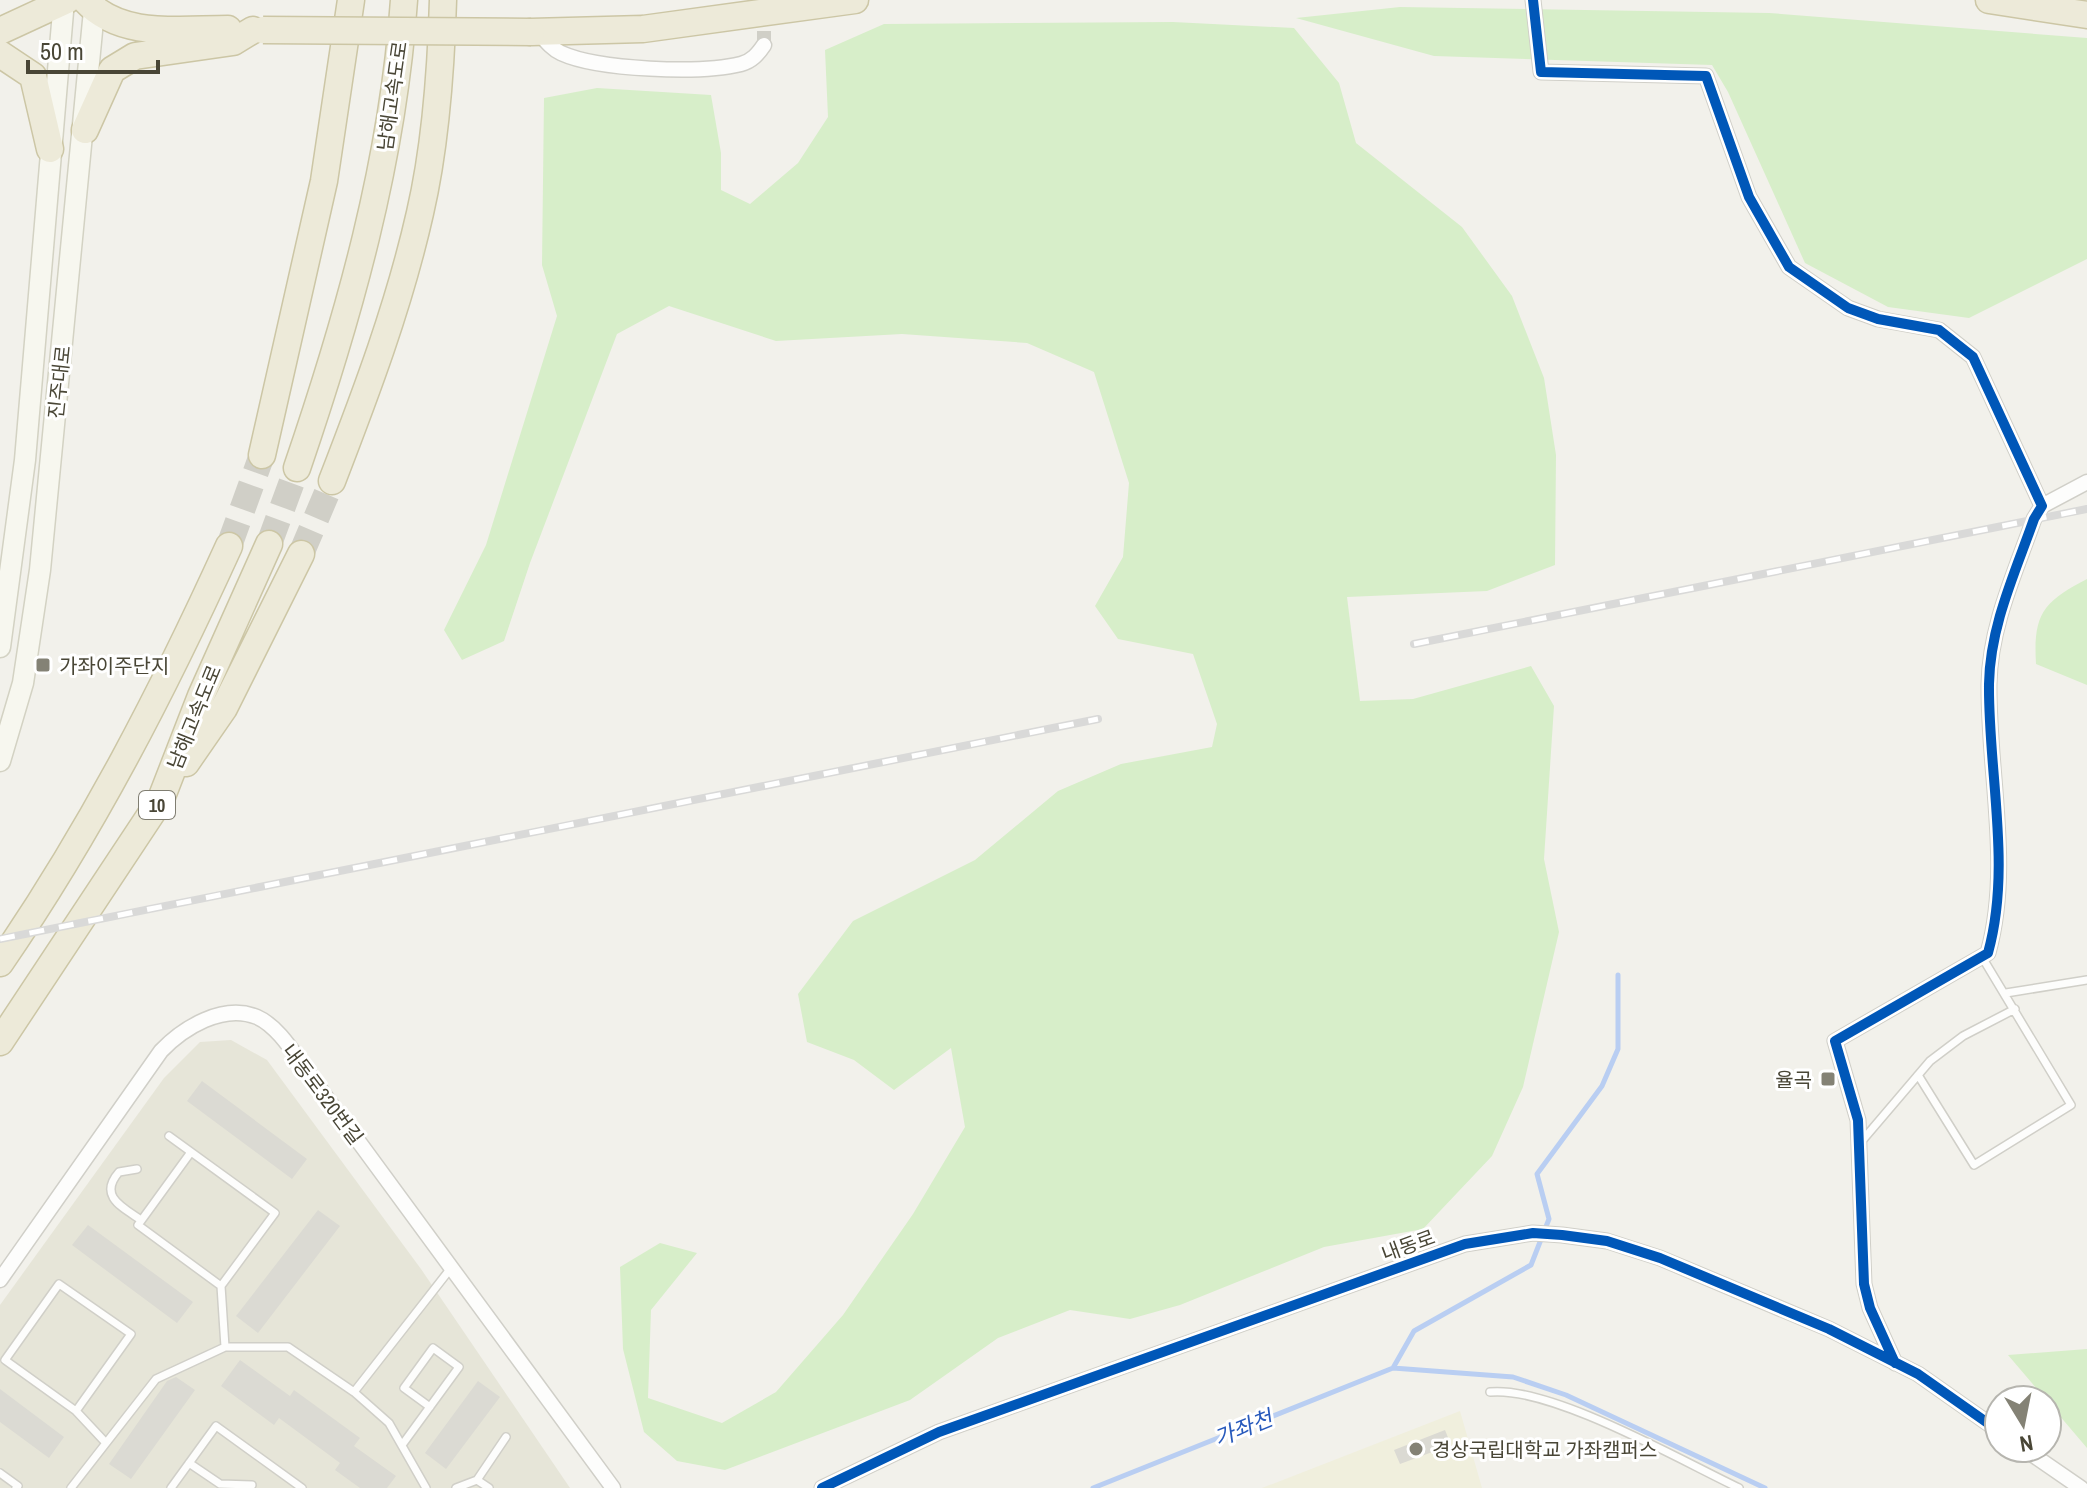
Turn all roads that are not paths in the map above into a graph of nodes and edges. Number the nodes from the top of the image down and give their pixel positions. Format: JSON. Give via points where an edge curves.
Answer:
{"nodes":[{"id":1,"x":351,"y":0,"type":"edge"},
{"id":2,"x":404,"y":0,"type":"edge"},
{"id":3,"x":443,"y":0,"type":"edge"},
{"id":4,"x":855,"y":0,"type":"edge"},
{"id":5,"x":1533,"y":0,"type":"edge"},
{"id":6,"x":1989,"y":0,"type":"edge"},
{"id":7,"x":78,"y":2,"type":"edge"},
{"id":8,"x":2087,"y":15,"type":"edge"},
{"id":9,"x":258,"y":30,"type":"junction"},
{"id":10,"x":0,"y":31,"type":"edge"},
{"id":11,"x":534,"y":32,"type":"junction"},
{"id":12,"x":764,"y":45,"type":"dead end"},
{"id":13,"x":0,"y":54,"type":"edge"},
{"id":14,"x":85,"y":130,"type":"junction"},
{"id":15,"x":50,"y":149,"type":"junction"},
{"id":16,"x":262,"y":455,"type":"tunnel mouth"},
{"id":17,"x":297,"y":468,"type":"tunnel mouth"},
{"id":18,"x":332,"y":481,"type":"tunnel mouth"},
{"id":19,"x":2087,"y":482,"type":"edge"},
{"id":20,"x":2042,"y":506,"type":"junction"},
{"id":21,"x":269,"y":544,"type":"tunnel mouth"},
{"id":22,"x":229,"y":546,"type":"tunnel mouth"},
{"id":23,"x":301,"y":554,"type":"tunnel mouth"},
{"id":24,"x":6,"y":565,"type":"edge"},
{"id":25,"x":0,"y":647,"type":"edge"},
{"id":26,"x":0,"y":761,"type":"edge"},
{"id":27,"x":161,"y":799,"type":"junction"},
{"id":28,"x":1982,"y":957,"type":"junction"},
{"id":29,"x":0,"y":963,"type":"edge"},
{"id":30,"x":2087,"y":980,"type":"edge"},
{"id":31,"x":2006,"y":993,"type":"junction"},
{"id":32,"x":2015,"y":1009,"type":"junction"},
{"id":33,"x":0,"y":1042,"type":"edge"},
{"id":34,"x":1918,"y":1075,"type":"junction"},
{"id":35,"x":169,"y":1136,"type":"dead end"},
{"id":36,"x":1859,"y":1144,"type":"junction"},
{"id":37,"x":191,"y":1152,"type":"junction"},
{"id":38,"x":137,"y":1169,"type":"dead end"},
{"id":39,"x":141,"y":1220,"type":"junction"},
{"id":40,"x":452,"y":1266,"type":"junction"},
{"id":41,"x":0,"y":1280,"type":"edge"},
{"id":42,"x":221,"y":1286,"type":"junction"},
{"id":43,"x":225,"y":1347,"type":"junction"},
{"id":44,"x":1895,"y":1363,"type":"junction"},
{"id":45,"x":354,"y":1392,"type":"junction"},
{"id":46,"x":1490,"y":1392,"type":"dead end"},
{"id":47,"x":430,"y":1407,"type":"junction"},
{"id":48,"x":76,"y":1411,"type":"junction"},
{"id":49,"x":1983,"y":1421,"type":"edge"},
{"id":50,"x":506,"y":1437,"type":"dead end"},
{"id":51,"x":106,"y":1443,"type":"junction"},
{"id":52,"x":402,"y":1445,"type":"junction"},
{"id":53,"x":189,"y":1463,"type":"junction"},
{"id":54,"x":2046,"y":1464,"type":"edge"},
{"id":55,"x":0,"y":1473,"type":"edge"},
{"id":56,"x":477,"y":1480,"type":"junction"},
{"id":57,"x":252,"y":1485,"type":"dead end"},
{"id":58,"x":19,"y":1487,"type":"edge"},
{"id":59,"x":71,"y":1488,"type":"edge"},
{"id":60,"x":171,"y":1488,"type":"edge"},
{"id":61,"x":302,"y":1488,"type":"edge"},
{"id":62,"x":426,"y":1488,"type":"edge"},
{"id":63,"x":456,"y":1488,"type":"edge"},
{"id":64,"x":489,"y":1488,"type":"edge"},
{"id":65,"x":613,"y":1488,"type":"edge"},
{"id":66,"x":822,"y":1488,"type":"edge"},
{"id":67,"x":1739,"y":1488,"type":"edge"},
{"id":68,"x":2081,"y":1488,"type":"edge"}],
"edges":[{"from":1,"to":16,"type":"highway","via":[[324,181]]},
{"from":2,"to":17,"type":"highway","name":"남해고속도로","via":[[400,60],[368,229],[332,365]]},
{"from":3,"to":18,"type":"highway","via":[[440,77],[421,211],[381,350]]},
{"from":4,"to":11,"type":"highway","via":[[643,29]]},
{"from":5,"to":20,"type":"street","via":[[1541,72],[1706,76],[1749,197],[1789,267],[1848,308],[1939,330],[1973,357]]},
{"from":6,"to":8,"type":"highway"},
{"from":7,"to":9,"type":"highway","via":[[135,28]]},
{"from":7,"to":10,"type":"highway"},
{"from":7,"to":14,"type":"street","name":"진주대로"},
{"from":7,"to":15,"type":"street","name":"진주대로"},
{"from":9,"to":11,"type":"highway","bridge":true},
{"from":9,"to":14,"type":"highway","via":[[233,42],[135,56],[112,70]]},
{"from":11,"to":12,"type":"street","via":[[561,53],[615,65],[682,69],[741,64],[755,58]]},
{"from":13,"to":15,"type":"highway","via":[[33,76]]},
{"from":14,"to":26,"type":"street","name":"진주대로","via":[[40,570],[23,683]]},
{"from":15,"to":24,"type":"street","name":"진주대로","via":[[25,460]]},
{"from":19,"to":20,"type":"street"},
{"from":20,"to":28,"type":"street","via":[[2000,611],[1992,650],[1997,862],[1994,932]]},
{"from":21,"to":27,"type":"highway","name":"남해고속도로","number":"10"},
{"from":22,"to":29,"type":"highway","name":"남해고속도로","number":"10","via":[[168,679],[108,789]]},
{"from":23,"to":27,"type":"highway","via":[[224,708]]},
{"from":24,"to":25,"type":"street","name":"진주대로"},
{"from":27,"to":33,"type":"highway","name":"남해고속도로","number":"10"},
{"from":28,"to":31,"type":"lane"},
{"from":28,"to":36,"type":"street","via":[[1835,1041],[1858,1120]]},
{"from":30,"to":31,"type":"lane"},
{"from":31,"to":32,"type":"lane"},
{"from":32,"to":34,"type":"lane","via":[[1963,1036]]},
{"from":32,"to":34,"type":"lane","via":[[2071,1105],[1974,1165]]},
{"from":34,"to":36,"type":"lane"},
{"from":35,"to":37,"type":"lane"},
{"from":36,"to":44,"type":"street","via":[[1864,1284]]},
{"from":37,"to":39,"type":"lane"},
{"from":37,"to":42,"type":"lane","via":[[275,1213]]},
{"from":38,"to":39,"type":"lane","via":[[119,1172],[109,1192]]},
{"from":39,"to":42,"type":"lane","via":[[138,1225]]},
{"from":40,"to":41,"type":"street","name":"내동로320번길","via":[[279,1034],[258,1017],[240,1014],[199,1022],[161,1051]]},
{"from":40,"to":45,"type":"lane"},
{"from":40,"to":65,"type":"street","name":"내동로320번길"},
{"from":42,"to":43,"type":"lane"},
{"from":43,"to":45,"type":"lane","via":[[288,1347]]},
{"from":43,"to":51,"type":"lane","via":[[156,1379]]},
{"from":44,"to":49,"type":"street","name":"내동로"},
{"from":44,"to":66,"type":"street","name":"내동로","via":[[1767,1301],[1660,1258],[1607,1241],[1533,1233],[1465,1244],[939,1432]]},
{"from":45,"to":52,"type":"lane","via":[[389,1423]]},
{"from":46,"to":67,"type":"lane","via":[[1507,1390],[1566,1406]]},
{"from":47,"to":47,"type":"lane","via":[[459,1367],[433,1348],[404,1388]]},
{"from":47,"to":52,"type":"lane"},
{"from":48,"to":48,"type":"lane","via":[[131,1334],[59,1284],[5,1360]]},
{"from":48,"to":51,"type":"lane"},
{"from":50,"to":56,"type":"lane"},
{"from":51,"to":59,"type":"lane"},
{"from":52,"to":62,"type":"lane"},
{"from":53,"to":57,"type":"lane","via":[[220,1484]]},
{"from":53,"to":60,"type":"lane"},
{"from":53,"to":61,"type":"lane","via":[[216,1426]]},
{"from":54,"to":68,"type":"street"},
{"from":55,"to":58,"type":"lane"},
{"from":56,"to":63,"type":"lane"},
{"from":56,"to":64,"type":"lane"}]}
